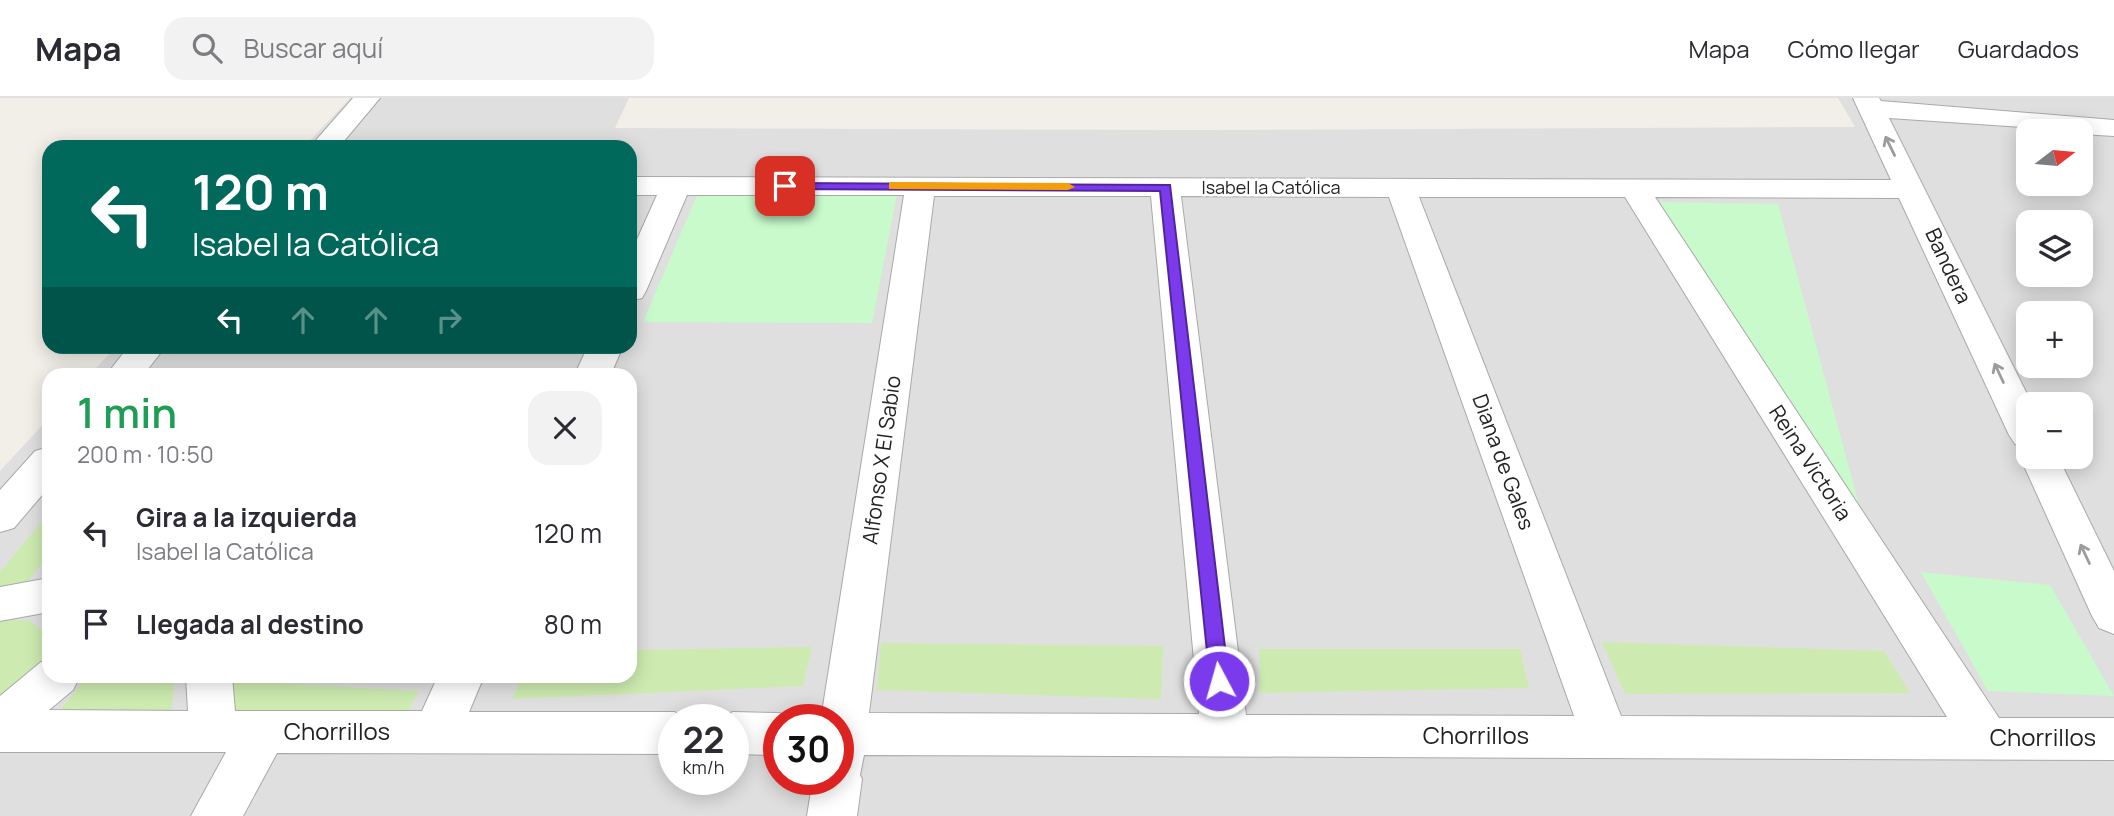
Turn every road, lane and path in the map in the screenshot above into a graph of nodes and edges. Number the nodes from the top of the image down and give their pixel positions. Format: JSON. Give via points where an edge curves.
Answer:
{"nodes":[{"id":1,"x":367,"y":98,"type":"edge"},
{"id":2,"x":1869,"y":103,"type":"edge"},
{"id":3,"x":2114,"y":128,"type":"edge"},
{"id":4,"x":330,"y":140,"type":"edge"},
{"id":5,"x":637,"y":186,"type":"edge"},
{"id":6,"x":676,"y":186,"type":"junction"},
{"id":7,"x":920,"y":186,"type":"junction"},
{"id":8,"x":1165,"y":187,"type":"junction"},
{"id":9,"x":1401,"y":188,"type":"junction"},
{"id":10,"x":1634,"y":189,"type":"junction"},
{"id":11,"x":1912,"y":189,"type":"junction"},
{"id":12,"x":637,"y":275,"type":"edge"},
{"id":13,"x":142,"y":354,"type":"edge"},
{"id":14,"x":130,"y":368,"type":"edge"},
{"id":15,"x":2016,"y":410,"type":"edge"},
{"id":16,"x":42,"y":469,"type":"edge"},
{"id":17,"x":2045,"y":469,"type":"edge"},
{"id":18,"x":0,"y":517,"type":"edge"},
{"id":19,"x":42,"y":596,"type":"edge"},
{"id":20,"x":0,"y":604,"type":"edge"},
{"id":21,"x":2114,"y":616,"type":"edge"},
{"id":22,"x":49,"y":683,"type":"edge"},
{"id":23,"x":210,"y":683,"type":"edge"},
{"id":24,"x":458,"y":683,"type":"edge"},
{"id":25,"x":846,"y":704,"type":"edge"},
{"id":26,"x":0,"y":724,"type":"edge"},
{"id":27,"x":0,"y":731,"type":"edge"},
{"id":28,"x":213,"y":732,"type":"junction"},
{"id":29,"x":263,"y":732,"type":"junction"},
{"id":30,"x":436,"y":733,"type":"junction"},
{"id":31,"x":658,"y":733,"type":"edge"},
{"id":32,"x":1225,"y":735,"type":"junction"},
{"id":33,"x":1605,"y":736,"type":"junction"},
{"id":34,"x":1986,"y":738,"type":"junction"},
{"id":35,"x":2114,"y":739,"type":"edge"},
{"id":36,"x":854,"y":753,"type":"edge"},
{"id":37,"x":834,"y":795,"type":"edge"},
{"id":38,"x":216,"y":816,"type":"edge"},
{"id":39,"x":832,"y":816,"type":"edge"}],
"edges":[{"from":1,"to":4,"type":"street"},
{"from":2,"to":3,"type":"street"},
{"from":11,"to":2,"type":"street","name":"Bandera","one_way":true},
{"from":5,"to":6,"type":"street","name":"Isabel la Católica"},
{"from":6,"to":7,"type":"street","name":"Isabel la Católica"},
{"from":6,"to":12,"type":"street"},
{"from":7,"to":8,"type":"street","name":"Isabel la Católica"},
{"from":7,"to":25,"type":"street","name":"Alfonso X El Sabio"},
{"from":8,"to":9,"type":"street","name":"Isabel la Católica"},
{"from":8,"to":32,"type":"street"},
{"from":9,"to":10,"type":"street","name":"Isabel la Católica"},
{"from":9,"to":33,"type":"street","name":"Diana de Gales"},
{"from":10,"to":11,"type":"street","name":"Isabel la Católica"},
{"from":10,"to":34,"type":"street","name":"Reina Victoria"},
{"from":15,"to":11,"type":"street","name":"Bandera","one_way":true},
{"from":13,"to":14,"type":"street"},
{"from":16,"to":18,"type":"street"},
{"from":21,"to":17,"type":"street","one_way":true},
{"from":19,"to":20,"type":"street"},
{"from":22,"to":26,"type":"street"},
{"from":23,"to":28,"type":"street"},
{"from":24,"to":30,"type":"street"},
{"from":27,"to":28,"type":"street","name":"Chorrillos"},
{"from":28,"to":29,"type":"street","name":"Chorrillos"},
{"from":29,"to":30,"type":"street","name":"Chorrillos"},
{"from":29,"to":38,"type":"street"},
{"from":30,"to":31,"type":"street","name":"Chorrillos"},
{"from":32,"to":33,"type":"street","name":"Chorrillos"},
{"from":32,"to":36,"type":"street","name":"Chorrillos"},
{"from":33,"to":34,"type":"street","name":"Chorrillos"},
{"from":34,"to":35,"type":"street","name":"Chorrillos"},
{"from":37,"to":39,"type":"street","name":"Alfonso X El Sabio"}]}
